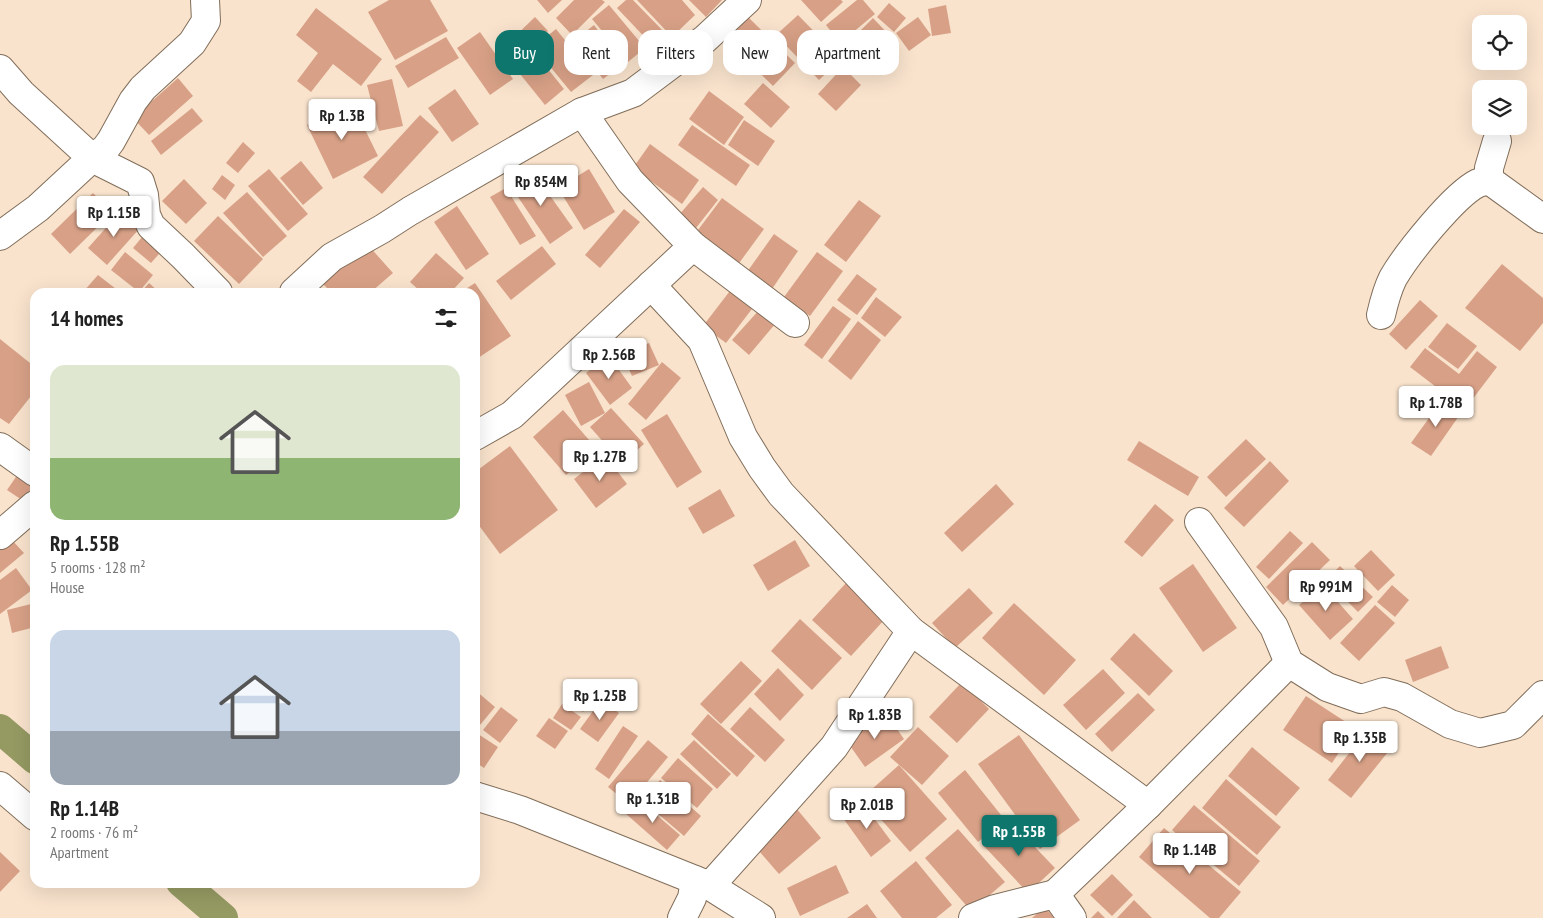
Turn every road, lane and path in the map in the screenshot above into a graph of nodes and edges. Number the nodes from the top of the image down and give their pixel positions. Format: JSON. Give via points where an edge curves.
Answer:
{"nodes":[{"id":1,"x":205,"y":0,"type":"edge"},
{"id":2,"x":746,"y":0,"type":"edge"},
{"id":3,"x":0,"y":69,"type":"edge"},
{"id":4,"x":582,"y":112,"type":"junction"},
{"id":5,"x":1497,"y":141,"type":"dead end"},
{"id":6,"x":92,"y":158,"type":"junction"},
{"id":7,"x":1489,"y":180,"type":"junction"},
{"id":8,"x":1543,"y":220,"type":"edge"},
{"id":9,"x":0,"y":236,"type":"edge"},
{"id":10,"x":693,"y":246,"type":"junction"},
{"id":11,"x":651,"y":285,"type":"junction"},
{"id":12,"x":214,"y":288,"type":"edge"},
{"id":13,"x":298,"y":288,"type":"edge"},
{"id":14,"x":1381,"y":315,"type":"dead end"},
{"id":15,"x":795,"y":323,"type":"dead end"},
{"id":16,"x":480,"y":433,"type":"edge"},
{"id":17,"x":0,"y":447,"type":"edge"},
{"id":18,"x":30,"y":468,"type":"edge"},
{"id":19,"x":30,"y":509,"type":"edge"},
{"id":20,"x":1199,"y":522,"type":"dead end"},
{"id":21,"x":0,"y":535,"type":"edge"},
{"id":22,"x":912,"y":631,"type":"junction"},
{"id":23,"x":1289,"y":663,"type":"junction"},
{"id":24,"x":1543,"y":695,"type":"edge"},
{"id":25,"x":0,"y":786,"type":"edge"},
{"id":26,"x":480,"y":798,"type":"edge"},
{"id":27,"x":1148,"y":805,"type":"junction"},
{"id":28,"x":30,"y":812,"type":"edge"},
{"id":29,"x":703,"y":883,"type":"junction"},
{"id":30,"x":1055,"y":894,"type":"junction"},
{"id":31,"x":682,"y":918,"type":"edge"},
{"id":32,"x":761,"y":918,"type":"edge"},
{"id":33,"x":974,"y":918,"type":"edge"},
{"id":34,"x":1072,"y":918,"type":"edge"}],
"edges":[{"from":1,"to":6,"type":"street","via":[[206,21],[192,43],[143,88],[111,141]]},
{"from":2,"to":4,"type":"street","via":[[705,39],[633,93]]},
{"from":3,"to":6,"type":"street","via":[[21,93]]},
{"from":4,"to":10,"type":"street","via":[[630,181]]},
{"from":4,"to":13,"type":"street","via":[[332,256]]},
{"from":5,"to":7,"type":"street"},
{"from":6,"to":9,"type":"street","via":[[38,208]]},
{"from":6,"to":12,"type":"street","via":[[140,182],[151,226]]},
{"from":7,"to":8,"type":"street"},
{"from":7,"to":14,"type":"street","via":[[1467,191],[1415,246],[1388,288]]},
{"from":10,"to":11,"type":"street"},
{"from":10,"to":15,"type":"street"},
{"from":11,"to":16,"type":"street","via":[[512,415]]},
{"from":11,"to":22,"type":"street","via":[[702,340],[743,438],[781,494]]},
{"from":17,"to":18,"type":"street"},
{"from":19,"to":21,"type":"street"},
{"from":20,"to":23,"type":"street","via":[[1274,627]]},
{"from":22,"to":27,"type":"street"},
{"from":22,"to":29,"type":"street","via":[[834,747]]},
{"from":23,"to":24,"type":"street","via":[[1326,687],[1361,699],[1384,692],[1402,697],[1450,724],[1480,734],[1513,725]]},
{"from":23,"to":27,"type":"street"},
{"from":25,"to":28,"type":"street"},
{"from":26,"to":29,"type":"street","via":[[520,810]]},
{"from":27,"to":30,"type":"street"},
{"from":29,"to":31,"type":"street"},
{"from":29,"to":32,"type":"street"},
{"from":30,"to":33,"type":"street","via":[[995,909]]},
{"from":30,"to":34,"type":"street"}]}
